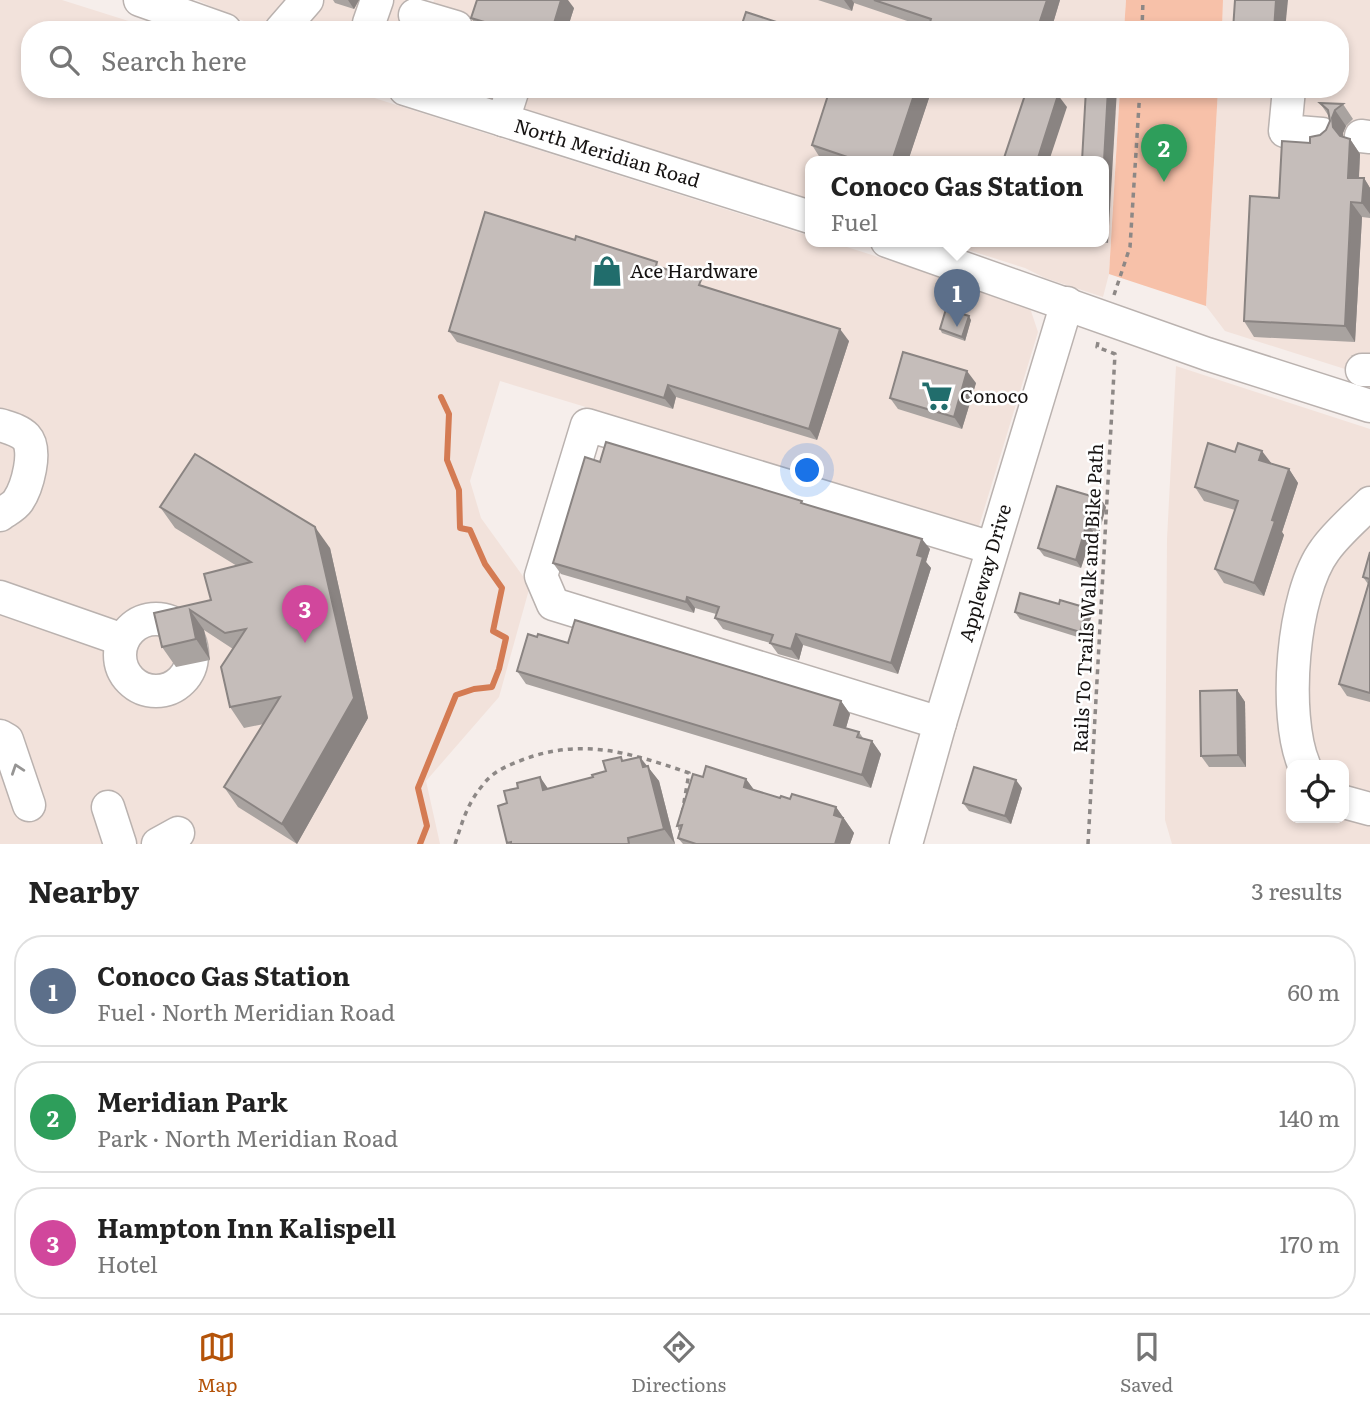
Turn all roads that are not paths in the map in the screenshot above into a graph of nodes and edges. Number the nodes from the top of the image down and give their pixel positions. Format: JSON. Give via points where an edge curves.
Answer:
{"nodes":[{"id":1,"x":139,"y":0,"type":"edge"},
{"id":2,"x":307,"y":0,"type":"edge"},
{"id":3,"x":415,"y":15,"type":"edge"},
{"id":4,"x":199,"y":21,"type":"edge"},
{"id":5,"x":289,"y":21,"type":"edge"},
{"id":6,"x":436,"y":21,"type":"edge"},
{"id":7,"x":433,"y":98,"type":"edge"},
{"id":8,"x":510,"y":98,"type":"edge"},
{"id":9,"x":1288,"y":98,"type":"edge"},
{"id":10,"x":503,"y":120,"type":"junction"},
{"id":11,"x":1322,"y":134,"type":"edge"},
{"id":12,"x":805,"y":214,"type":"edge"},
{"id":13,"x":904,"y":247,"type":"edge"},
{"id":14,"x":1067,"y":303,"type":"junction"},
{"id":15,"x":1370,"y":406,"type":"edge"},
{"id":16,"x":0,"y":425,"type":"edge"},
{"id":17,"x":28,"y":473,"type":"junction"},
{"id":18,"x":0,"y":487,"type":"edge"},
{"id":19,"x":1370,"y":503,"type":"edge"},
{"id":20,"x":0,"y":515,"type":"edge"},
{"id":21,"x":992,"y":548,"type":"junction"},
{"id":22,"x":0,"y":597,"type":"edge"},
{"id":23,"x":123,"y":640,"type":"dead end"},
{"id":24,"x":940,"y":723,"type":"junction"},
{"id":25,"x":0,"y":736,"type":"edge"},
{"id":26,"x":1303,"y":760,"type":"edge"},
{"id":27,"x":1349,"y":804,"type":"edge"},
{"id":28,"x":29,"y":805,"type":"dead end"},
{"id":29,"x":108,"y":807,"type":"dead end"},
{"id":30,"x":1370,"y":809,"type":"edge"},
{"id":31,"x":120,"y":844,"type":"edge"},
{"id":32,"x":906,"y":844,"type":"edge"}],
"edges":[{"from":1,"to":4,"type":"street"},
{"from":2,"to":5,"type":"street"},
{"from":3,"to":6,"type":"street"},
{"from":7,"to":10,"type":"street","name":"North Meridian Road"},
{"from":8,"to":10,"type":"street"},
{"from":9,"to":11,"type":"street","via":[[1285,131]]},
{"from":10,"to":12,"type":"street","name":"North Meridian Road"},
{"from":13,"to":14,"type":"street"},
{"from":14,"to":15,"type":"street"},
{"from":14,"to":21,"type":"street","name":"Appleway Drive"},
{"from":16,"to":17,"type":"street","via":[[28,440],[32,456]]},
{"from":17,"to":18,"type":"street"},
{"from":17,"to":20,"type":"street","via":[[18,502]]},
{"from":19,"to":26,"type":"street","via":[[1324,550],[1300,620],[1292,696]]},
{"from":21,"to":24,"type":"street","name":"Appleway Drive"},
{"from":21,"to":24,"type":"street","via":[[587,425],[541,576],[553,604]]},
{"from":22,"to":23,"type":"street"},
{"from":24,"to":32,"type":"street","name":"Appleway Drive"},
{"from":28,"to":25,"type":"street","one_way":true,"via":[[7,740]]},
{"from":27,"to":30,"type":"street"},
{"from":29,"to":31,"type":"street"}]}
